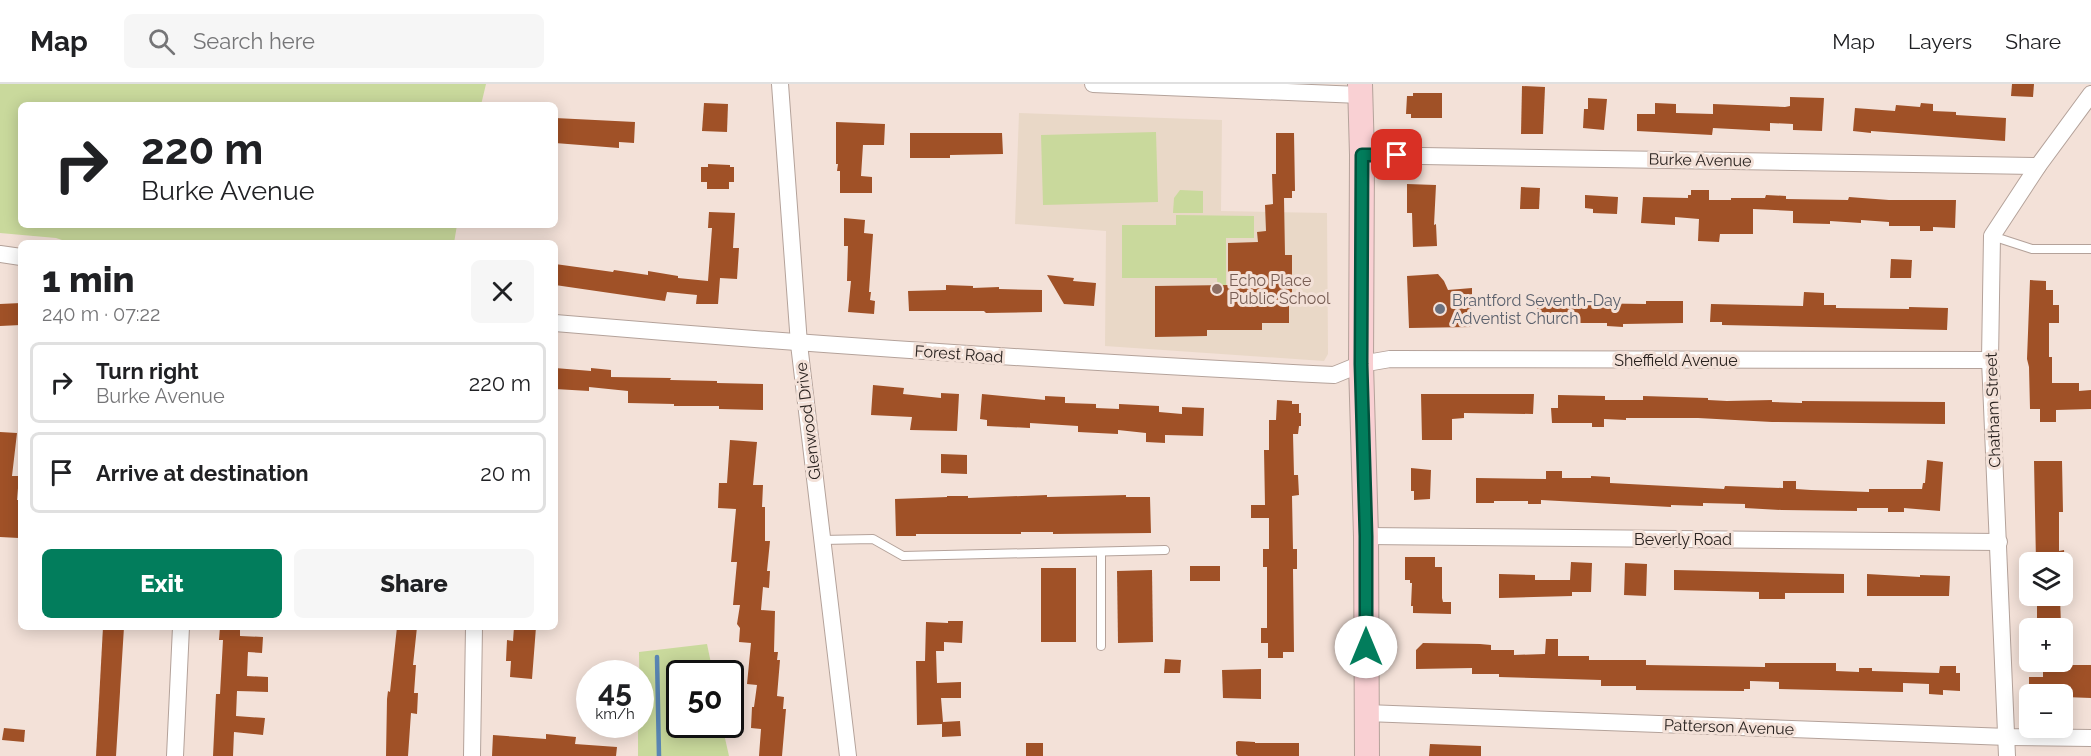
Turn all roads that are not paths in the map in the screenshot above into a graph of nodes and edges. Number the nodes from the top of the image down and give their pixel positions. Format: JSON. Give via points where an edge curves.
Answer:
{"nodes":[{"id":1,"x":780,"y":84,"type":"edge"},
{"id":2,"x":1093,"y":84,"type":"edge"},
{"id":3,"x":1360,"y":90,"type":"edge"},
{"id":4,"x":2091,"y":94,"type":"edge"},
{"id":5,"x":1362,"y":155,"type":"junction"},
{"id":6,"x":2037,"y":166,"type":"junction"},
{"id":7,"x":1992,"y":236,"type":"junction"},
{"id":8,"x":2091,"y":249,"type":"edge"},
{"id":9,"x":0,"y":254,"type":"edge"},
{"id":10,"x":18,"y":257,"type":"edge"},
{"id":11,"x":558,"y":323,"type":"edge"},
{"id":12,"x":799,"y":344,"type":"junction"},
{"id":13,"x":1990,"y":360,"type":"junction"},
{"id":14,"x":1361,"y":364,"type":"junction"},
{"id":15,"x":1366,"y":536,"type":"junction"},
{"id":16,"x":822,"y":540,"type":"junction"},
{"id":17,"x":1999,"y":542,"type":"junction"},
{"id":18,"x":1165,"y":550,"type":"dead end"},
{"id":19,"x":1101,"y":552,"type":"junction"},
{"id":20,"x":181,"y":630,"type":"edge"},
{"id":21,"x":474,"y":630,"type":"edge"},
{"id":22,"x":1101,"y":646,"type":"dead end"},
{"id":23,"x":1366,"y":713,"type":"junction"},
{"id":24,"x":2008,"y":737,"type":"junction"},
{"id":25,"x":2091,"y":738,"type":"edge"},
{"id":26,"x":175,"y":756,"type":"edge"},
{"id":27,"x":472,"y":756,"type":"edge"},
{"id":28,"x":848,"y":756,"type":"edge"},
{"id":29,"x":1367,"y":756,"type":"edge"},
{"id":30,"x":2007,"y":756,"type":"edge"}],
"edges":[{"from":1,"to":12,"type":"street","name":"Glenwood Drive"},
{"from":2,"to":3,"type":"street"},
{"from":3,"to":5,"type":"main road"},
{"from":4,"to":6,"type":"street"},
{"from":5,"to":6,"type":"street","name":"Burke Avenue"},
{"from":5,"to":14,"type":"main road"},
{"from":6,"to":7,"type":"street"},
{"from":7,"to":8,"type":"lane","via":[[2032,249]]},
{"from":7,"to":13,"type":"street","name":"Chatham Street"},
{"from":9,"to":10,"type":"street"},
{"from":11,"to":12,"type":"street","name":"Forest Road"},
{"from":12,"to":14,"type":"street","name":"Forest Road","via":[[1334,375]]},
{"from":12,"to":16,"type":"street","name":"Glenwood Drive"},
{"from":13,"to":14,"type":"street","name":"Sheffield Avenue","via":[[1390,360]]},
{"from":13,"to":17,"type":"street","name":"Chatham Street"},
{"from":14,"to":15,"type":"main road"},
{"from":15,"to":17,"type":"street","name":"Beverly Road"},
{"from":15,"to":23,"type":"main road"},
{"from":16,"to":19,"type":"lane","via":[[873,539],[903,556]]},
{"from":16,"to":28,"type":"street","name":"Glenwood Drive"},
{"from":17,"to":24,"type":"street","name":"Chatham Street"},
{"from":18,"to":19,"type":"lane"},
{"from":19,"to":22,"type":"lane"},
{"from":20,"to":26,"type":"street"},
{"from":21,"to":27,"type":"street"},
{"from":23,"to":24,"type":"street","name":"Patterson Avenue"},
{"from":23,"to":29,"type":"main road"},
{"from":24,"to":25,"type":"street","name":"Patterson Avenue"},
{"from":24,"to":30,"type":"street","name":"Chatham Street"}]}
